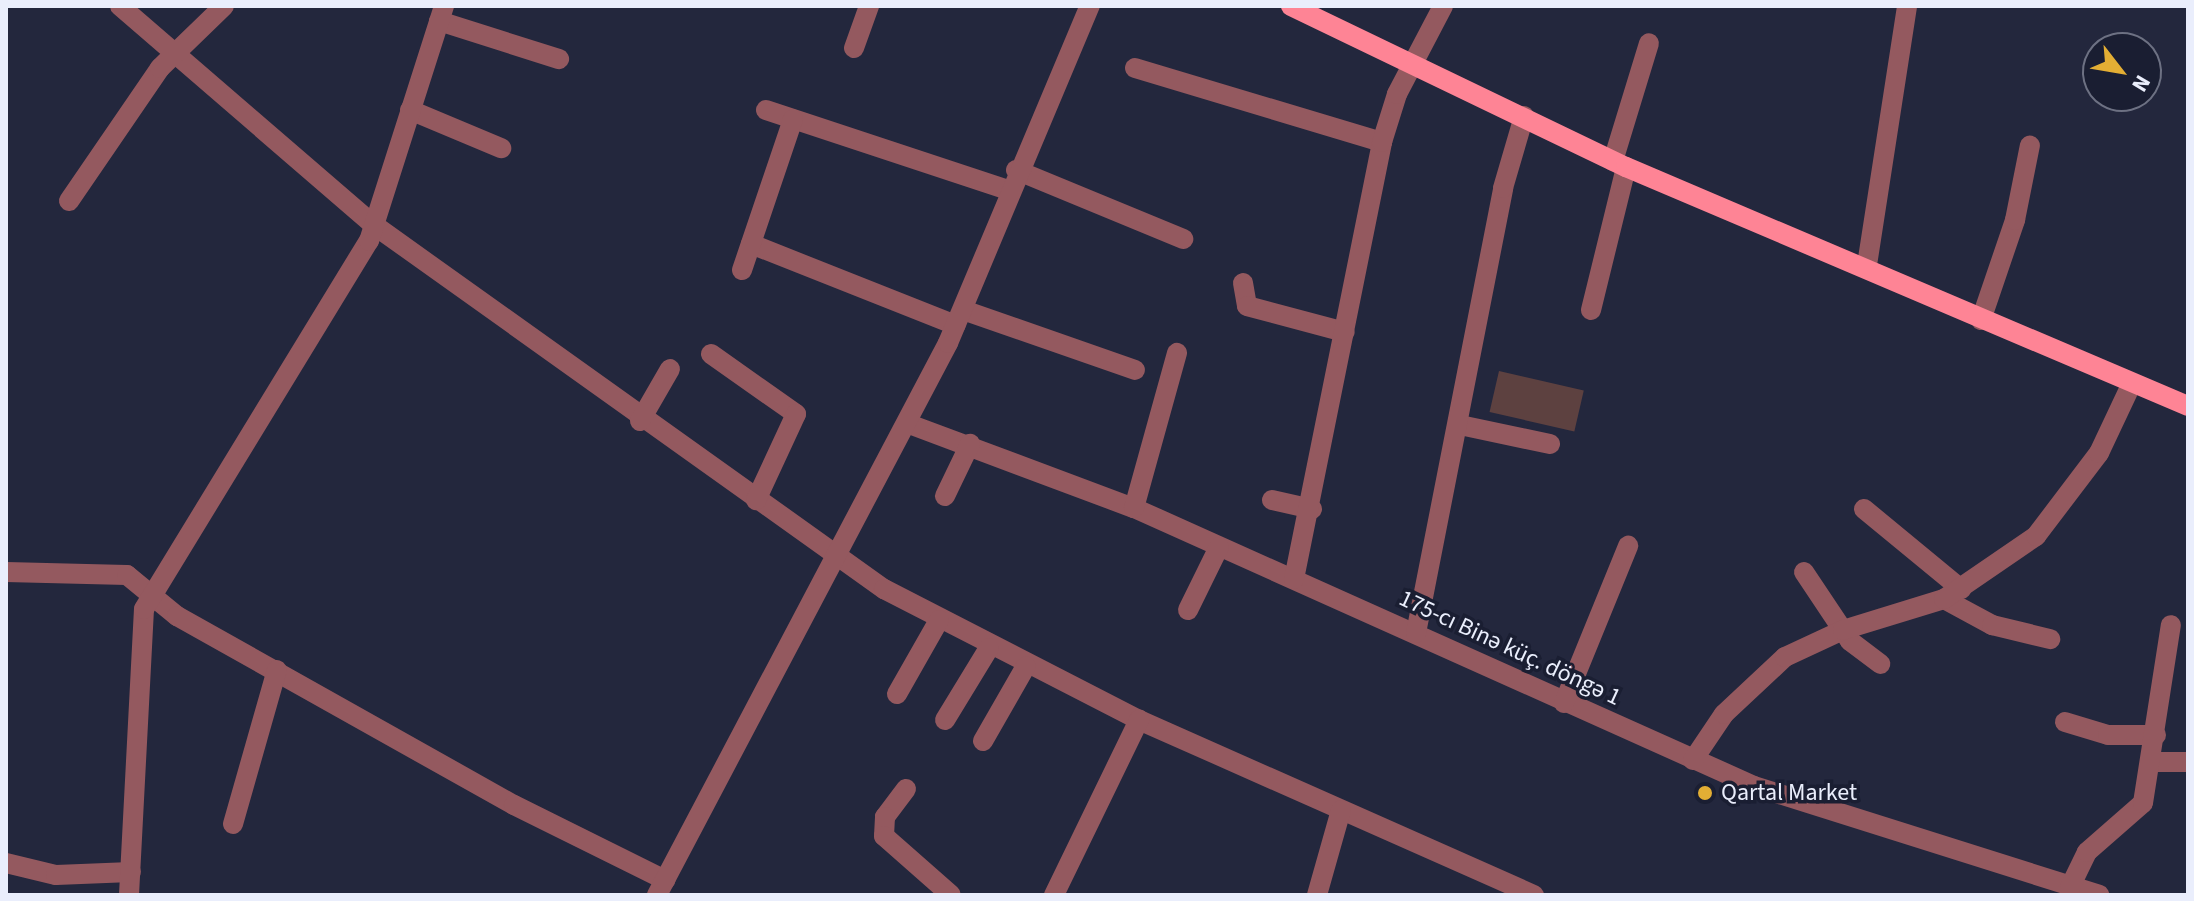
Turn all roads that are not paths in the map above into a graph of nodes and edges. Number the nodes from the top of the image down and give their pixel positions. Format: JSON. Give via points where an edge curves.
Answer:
{"nodes":[{"id":1,"x":120,"y":6,"type":"edge"},
{"id":2,"x":224,"y":6,"type":"edge"},
{"id":3,"x":869,"y":6,"type":"edge"},
{"id":4,"x":1090,"y":6,"type":"edge"},
{"id":5,"x":1291,"y":6,"type":"edge"},
{"id":6,"x":1443,"y":6,"type":"edge"},
{"id":7,"x":1907,"y":6,"type":"edge"},
{"id":8,"x":1322,"y":12,"type":"edge"},
{"id":9,"x":442,"y":14,"type":"edge"},
{"id":10,"x":1649,"y":43,"type":"dead end"},
{"id":11,"x":854,"y":48,"type":"dead end"},
{"id":12,"x":175,"y":55,"type":"junction"},
{"id":13,"x":559,"y":59,"type":"dead end"},
{"id":14,"x":1412,"y":61,"type":"junction"},
{"id":15,"x":1135,"y":68,"type":"dead end"},
{"id":16,"x":410,"y":110,"type":"junction"},
{"id":17,"x":766,"y":110,"type":"dead end"},
{"id":18,"x":1524,"y":116,"type":"junction"},
{"id":19,"x":793,"y":119,"type":"junction"},
{"id":20,"x":1382,"y":142,"type":"junction"},
{"id":21,"x":2030,"y":145,"type":"dead end"},
{"id":22,"x":501,"y":148,"type":"dead end"},
{"id":23,"x":1619,"y":164,"type":"junction"},
{"id":24,"x":1016,"y":170,"type":"junction"},
{"id":25,"x":1008,"y":190,"type":"junction"},
{"id":26,"x":69,"y":201,"type":"dead end"},
{"id":27,"x":374,"y":225,"type":"junction"},
{"id":28,"x":1183,"y":239,"type":"dead end"},
{"id":29,"x":751,"y":244,"type":"junction"},
{"id":30,"x":1867,"y":265,"type":"junction"},
{"id":31,"x":742,"y":270,"type":"dead end"},
{"id":32,"x":1243,"y":283,"type":"dead end"},
{"id":33,"x":1591,"y":310,"type":"dead end"},
{"id":34,"x":960,"y":318,"type":"junction"},
{"id":35,"x":1981,"y":320,"type":"junction"},
{"id":36,"x":1345,"y":332,"type":"junction"},
{"id":37,"x":1177,"y":353,"type":"dead end"},
{"id":38,"x":711,"y":354,"type":"dead end"},
{"id":39,"x":670,"y":369,"type":"dead end"},
{"id":40,"x":1135,"y":370,"type":"dead end"},
{"id":41,"x":2131,"y":385,"type":"junction"},
{"id":42,"x":2188,"y":406,"type":"edge"},
{"id":43,"x":640,"y":421,"type":"junction"},
{"id":44,"x":909,"y":424,"type":"junction"},
{"id":45,"x":1460,"y":425,"type":"junction"},
{"id":46,"x":970,"y":444,"type":"junction"},
{"id":47,"x":1550,"y":444,"type":"dead end"},
{"id":48,"x":945,"y":496,"type":"dead end"},
{"id":49,"x":756,"y":500,"type":"junction"},
{"id":50,"x":1272,"y":500,"type":"dead end"},
{"id":51,"x":1134,"y":508,"type":"junction"},
{"id":52,"x":1312,"y":509,"type":"junction"},
{"id":53,"x":1864,"y":509,"type":"dead end"},
{"id":54,"x":1628,"y":546,"type":"dead end"},
{"id":55,"x":1219,"y":547,"type":"junction"},
{"id":56,"x":840,"y":555,"type":"junction"},
{"id":57,"x":6,"y":572,"type":"edge"},
{"id":58,"x":1804,"y":572,"type":"dead end"},
{"id":59,"x":1294,"y":579,"type":"junction"},
{"id":60,"x":151,"y":593,"type":"junction"},
{"id":61,"x":1953,"y":594,"type":"junction"},
{"id":62,"x":1188,"y":610,"type":"dead end"},
{"id":63,"x":939,"y":620,"type":"junction"},
{"id":64,"x":2171,"y":625,"type":"dead end"},
{"id":65,"x":1843,"y":630,"type":"junction"},
{"id":66,"x":1416,"y":633,"type":"junction"},
{"id":67,"x":2050,"y":639,"type":"dead end"},
{"id":68,"x":989,"y":648,"type":"junction"},
{"id":69,"x":1880,"y":664,"type":"dead end"},
{"id":70,"x":1026,"y":666,"type":"junction"},
{"id":71,"x":277,"y":670,"type":"junction"},
{"id":72,"x":897,"y":694,"type":"dead end"},
{"id":73,"x":1564,"y":703,"type":"junction"},
{"id":74,"x":945,"y":720,"type":"dead end"},
{"id":75,"x":1139,"y":720,"type":"junction"},
{"id":76,"x":2065,"y":722,"type":"dead end"},
{"id":77,"x":2156,"y":735,"type":"junction"},
{"id":78,"x":983,"y":741,"type":"dead end"},
{"id":79,"x":1693,"y":760,"type":"junction"},
{"id":80,"x":2152,"y":762,"type":"junction"},
{"id":81,"x":2188,"y":762,"type":"edge"},
{"id":82,"x":906,"y":789,"type":"dead end"},
{"id":83,"x":1341,"y":810,"type":"junction"},
{"id":84,"x":233,"y":824,"type":"dead end"},
{"id":85,"x":6,"y":863,"type":"edge"},
{"id":86,"x":131,"y":872,"type":"junction"},
{"id":87,"x":661,"y":888,"type":"edge"},
{"id":88,"x":2055,"y":888,"type":"edge"},
{"id":89,"x":129,"y":895,"type":"edge"},
{"id":90,"x":951,"y":895,"type":"edge"},
{"id":91,"x":1054,"y":895,"type":"edge"},
{"id":92,"x":1317,"y":895,"type":"edge"},
{"id":93,"x":1534,"y":895,"type":"edge"},
{"id":94,"x":2099,"y":895,"type":"edge"}],
"edges":[{"from":1,"to":12,"type":"street"},
{"from":2,"to":12,"type":"street"},
{"from":3,"to":11,"type":"street"},
{"from":4,"to":24,"type":"street"},
{"from":5,"to":8,"type":"main road"},
{"from":6,"to":14,"type":"street"},
{"from":7,"to":30,"type":"street"},
{"from":8,"to":14,"type":"main road"},
{"from":9,"to":13,"type":"street"},
{"from":9,"to":16,"type":"street"},
{"from":10,"to":23,"type":"street"},
{"from":12,"to":26,"type":"street"},
{"from":12,"to":27,"type":"street"},
{"from":14,"to":18,"type":"main road"},
{"from":14,"to":20,"type":"street"},
{"from":15,"to":20,"type":"street"},
{"from":16,"to":22,"type":"street"},
{"from":16,"to":27,"type":"street"},
{"from":17,"to":19,"type":"street"},
{"from":18,"to":23,"type":"main road"},
{"from":18,"to":45,"type":"street","via":[[1503,188]]},
{"from":19,"to":25,"type":"street"},
{"from":19,"to":29,"type":"street"},
{"from":20,"to":36,"type":"street"},
{"from":21,"to":35,"type":"street","via":[[2015,220]]},
{"from":23,"to":30,"type":"main road"},
{"from":23,"to":33,"type":"street"},
{"from":24,"to":25,"type":"street"},
{"from":24,"to":28,"type":"street"},
{"from":25,"to":34,"type":"street"},
{"from":27,"to":43,"type":"street"},
{"from":27,"to":60,"type":"street","via":[[359,261]]},
{"from":29,"to":31,"type":"street"},
{"from":29,"to":34,"type":"street"},
{"from":30,"to":35,"type":"main road"},
{"from":32,"to":36,"type":"street","via":[[1247,306]]},
{"from":34,"to":40,"type":"street"},
{"from":34,"to":44,"type":"street"},
{"from":35,"to":41,"type":"main road"},
{"from":36,"to":52,"type":"street"},
{"from":37,"to":51,"type":"street"},
{"from":38,"to":49,"type":"street","via":[[796,414]]},
{"from":39,"to":43,"type":"street"},
{"from":41,"to":42,"type":"main road"},
{"from":41,"to":61,"type":"street","via":[[2099,453],[2053,516]]},
{"from":43,"to":49,"type":"street"},
{"from":44,"to":46,"type":"street","name":"175-cı Binə küç. döngə 1"},
{"from":44,"to":56,"type":"street"},
{"from":45,"to":47,"type":"street"},
{"from":45,"to":66,"type":"street"},
{"from":46,"to":48,"type":"street"},
{"from":46,"to":51,"type":"street","name":"175-cı Binə küç. döngə 1"},
{"from":49,"to":56,"type":"street"},
{"from":50,"to":52,"type":"street"},
{"from":51,"to":55,"type":"street","name":"175-cı Binə küç. döngə 1"},
{"from":52,"to":59,"type":"street"},
{"from":53,"to":61,"type":"street"},
{"from":54,"to":73,"type":"street"},
{"from":55,"to":59,"type":"street","name":"175-cı Binə küç. döngə 1"},
{"from":55,"to":62,"type":"street"},
{"from":56,"to":63,"type":"street"},
{"from":56,"to":87,"type":"street"},
{"from":57,"to":60,"type":"street","via":[[115,573]]},
{"from":58,"to":65,"type":"street"},
{"from":59,"to":66,"type":"street","name":"175-cı Binə küç. döngə 1"},
{"from":60,"to":71,"type":"street","via":[[177,616]]},
{"from":60,"to":86,"type":"street","via":[[141,625]]},
{"from":61,"to":65,"type":"street"},
{"from":61,"to":67,"type":"street","via":[[1992,625]]},
{"from":63,"to":68,"type":"street"},
{"from":63,"to":72,"type":"street"},
{"from":64,"to":77,"type":"street"},
{"from":65,"to":69,"type":"street"},
{"from":65,"to":79,"type":"street","via":[[1761,675]]},
{"from":66,"to":73,"type":"street","name":"175-cı Binə küç. döngə 1"},
{"from":68,"to":70,"type":"street"},
{"from":68,"to":74,"type":"street"},
{"from":70,"to":75,"type":"street"},
{"from":70,"to":78,"type":"street"},
{"from":71,"to":84,"type":"street"},
{"from":71,"to":87,"type":"street"},
{"from":73,"to":79,"type":"street","name":"175-cı Binə küç. döngə 1"},
{"from":75,"to":83,"type":"street"},
{"from":75,"to":91,"type":"street"},
{"from":76,"to":77,"type":"street","via":[[2108,735]]},
{"from":77,"to":80,"type":"street"},
{"from":79,"to":88,"type":"street","name":"175-cı Binə küç. döngə 1","via":[[1792,800]]},
{"from":80,"to":81,"type":"street"},
{"from":80,"to":88,"type":"street","via":[[2143,803]]},
{"from":82,"to":90,"type":"street","via":[[885,817],[884,836]]},
{"from":83,"to":92,"type":"street"},
{"from":83,"to":93,"type":"street"},
{"from":85,"to":86,"type":"street","via":[[56,875]]},
{"from":86,"to":89,"type":"street"},
{"from":88,"to":94,"type":"street","name":"175-cı Binə küç. döngə 1"}]}
